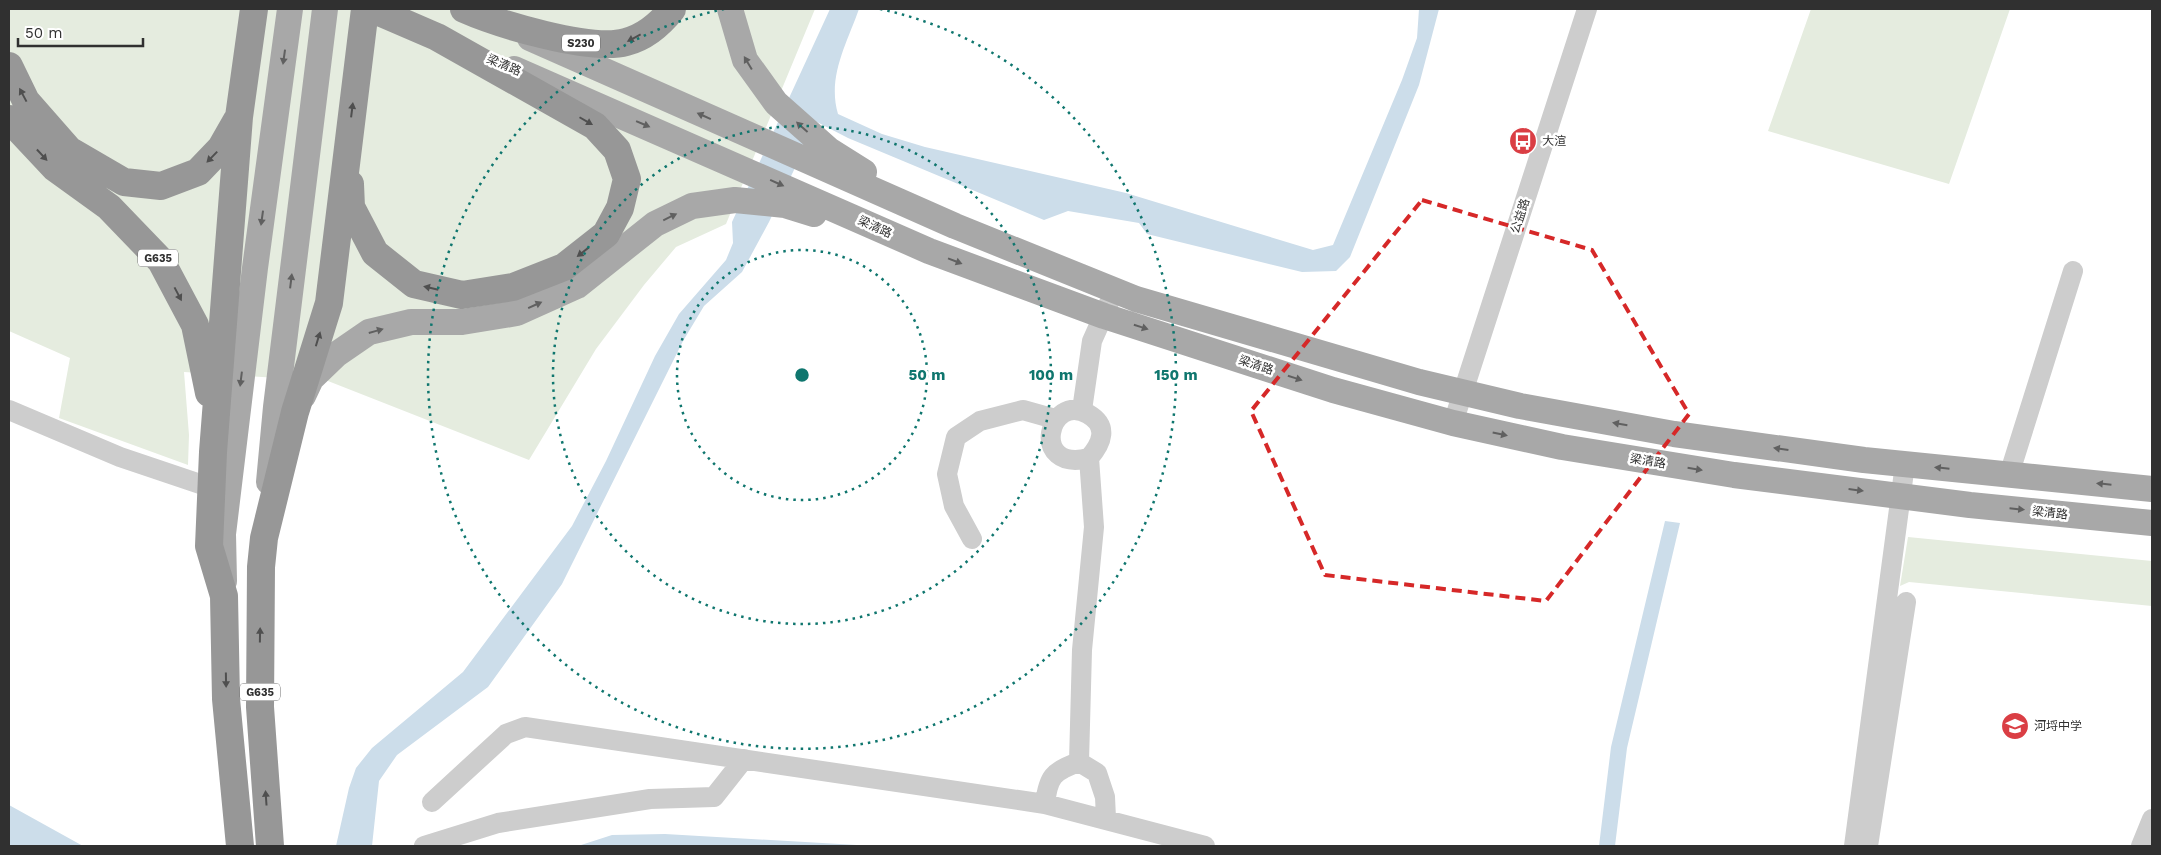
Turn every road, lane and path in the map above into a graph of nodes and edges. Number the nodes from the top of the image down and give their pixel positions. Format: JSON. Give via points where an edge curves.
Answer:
{"nodes":[{"id":1,"x":254,"y":9,"type":"edge"},
{"id":2,"x":290,"y":9,"type":"edge"},
{"id":3,"x":325,"y":9,"type":"edge"},
{"id":4,"x":365,"y":9,"type":"edge"},
{"id":5,"x":372,"y":9,"type":"edge"},
{"id":6,"x":672,"y":9,"type":"edge"},
{"id":7,"x":730,"y":9,"type":"edge"},
{"id":8,"x":1587,"y":9,"type":"edge"},
{"id":9,"x":473,"y":13,"type":"edge"},
{"id":10,"x":437,"y":36,"type":"junction"},
{"id":11,"x":9,"y":66,"type":"edge"},
{"id":12,"x":239,"y":117,"type":"junction"},
{"id":13,"x":9,"y":119,"type":"edge"},
{"id":14,"x":347,"y":148,"type":"junction"},
{"id":15,"x":824,"y":159,"type":"junction"},
{"id":16,"x":910,"y":243,"type":"junction"},
{"id":17,"x":2073,"y":271,"type":"dead end"},
{"id":18,"x":1114,"y":290,"type":"junction"},
{"id":19,"x":1104,"y":316,"type":"junction"},
{"id":20,"x":1464,"y":393,"type":"junction"},
{"id":21,"x":9,"y":410,"type":"edge"},
{"id":22,"x":1082,"y":410,"type":"junction"},
{"id":23,"x":295,"y":412,"type":"junction"},
{"id":24,"x":1056,"y":419,"type":"junction"},
{"id":25,"x":1452,"y":423,"type":"junction"},
{"id":26,"x":213,"y":452,"type":"junction"},
{"id":27,"x":1089,"y":458,"type":"junction"},
{"id":28,"x":1905,"y":464,"type":"junction"},
{"id":29,"x":2009,"y":475,"type":"junction"},
{"id":30,"x":212,"y":488,"type":"junction"},
{"id":31,"x":2152,"y":489,"type":"edge"},
{"id":32,"x":1901,"y":496,"type":"junction"},
{"id":33,"x":2152,"y":523,"type":"edge"},
{"id":34,"x":264,"y":538,"type":"junction"},
{"id":35,"x":972,"y":539,"type":"dead end"},
{"id":36,"x":224,"y":596,"type":"junction"},
{"id":37,"x":1906,"y":602,"type":"dead end"},
{"id":38,"x":744,"y":759,"type":"junction"},
{"id":39,"x":1079,"y":762,"type":"junction"},
{"id":40,"x":432,"y":802,"type":"dead end"},
{"id":41,"x":1045,"y":804,"type":"junction"},
{"id":42,"x":1106,"y":818,"type":"junction"},
{"id":43,"x":2152,"y":819,"type":"edge"},
{"id":44,"x":240,"y":846,"type":"edge"},
{"id":45,"x":270,"y":846,"type":"edge"},
{"id":46,"x":424,"y":846,"type":"edge"},
{"id":47,"x":1206,"y":846,"type":"edge"},
{"id":48,"x":1854,"y":846,"type":"edge"},
{"id":49,"x":1868,"y":846,"type":"edge"},
{"id":50,"x":2141,"y":846,"type":"edge"}],
"edges":[{"from":1,"to":12,"type":"highway"},
{"from":2,"to":36,"type":"main road","one_way":true,"via":[[223,534]]},
{"from":34,"to":3,"type":"main road","one_way":true,"via":[[276,407]]},
{"from":14,"to":4,"type":"highway","one_way":true},
{"from":5,"to":10,"type":"highway","name":"梁清路"},
{"from":6,"to":9,"type":"highway","number":"S230","one_way":true,"via":[[660,24],[626,42],[586,44]]},
{"from":15,"to":7,"type":"main road","one_way":true,"via":[[776,103],[745,60]]},
{"from":8,"to":20,"type":"street","name":"公益路"},
{"from":15,"to":9,"type":"main road","one_way":true,"via":[[749,135]]},
{"from":10,"to":14,"type":"highway","one_way":true,"via":[[595,126],[617,150],[627,179],[620,208],[606,234],[564,267],[513,287],[462,295],[414,284],[375,253],[351,207]]},
{"from":10,"to":16,"type":"main road","name":"梁清路","one_way":true},
{"from":12,"to":11,"type":"highway","one_way":true,"via":[[221,148],[198,172],[161,186],[124,182],[69,150],[26,101]]},
{"from":12,"to":26,"type":"highway"},
{"from":13,"to":26,"type":"highway","number":"G635","one_way":true,"via":[[54,168],[110,207],[161,261],[195,325],[209,390]]},
{"from":23,"to":14,"type":"highway","one_way":true,"via":[[329,303]]},
{"from":15,"to":18,"type":"main road","via":[[955,226]]},
{"from":16,"to":19,"type":"main road","name":"梁清路","one_way":true},
{"from":23,"to":16,"type":"main road","one_way":true,"via":[[311,379],[337,354],[369,332],[411,322],[462,322],[517,313],[577,286],[655,224],[692,206],[735,200],[785,205]]},
{"from":17,"to":29,"type":"street"},
{"from":18,"to":19,"type":"street"},
{"from":18,"to":20,"type":"main road"},
{"from":19,"to":22,"type":"street","via":[[1092,341]]},
{"from":19,"to":25,"type":"main road","name":"梁清路","one_way":true,"via":[[1333,390]]},
{"from":20,"to":25,"type":"street","name":"公益路"},
{"from":28,"to":20,"type":"main road","one_way":true,"via":[[1674,434]]},
{"from":21,"to":30,"type":"street","via":[[120,457]]},
{"from":22,"to":24,"type":"street","via":[[1067,411]]},
{"from":22,"to":27,"type":"street","via":[[1095,418],[1102,432],[1100,447]]},
{"from":23,"to":34,"type":"highway"},
{"from":24,"to":27,"type":"street","via":[[1050,432],[1052,446],[1062,457],[1075,462]]},
{"from":24,"to":35,"type":"street","via":[[1023,410],[980,421],[956,438],[947,474],[954,506]]},
{"from":25,"to":32,"type":"main road","name":"梁清路","one_way":true,"via":[[1562,447],[1725,474]]},
{"from":26,"to":30,"type":"highway"},
{"from":27,"to":39,"type":"street","via":[[1094,526],[1082,650]]},
{"from":29,"to":28,"type":"main road","one_way":true},
{"from":28,"to":32,"type":"street"},
{"from":31,"to":29,"type":"main road","one_way":true},
{"from":30,"to":36,"type":"highway","via":[[209,546]]},
{"from":32,"to":33,"type":"main road","name":"梁清路","one_way":true},
{"from":32,"to":48,"type":"street"},
{"from":45,"to":34,"type":"highway","number":"G635","one_way":true,"via":[[260,707]]},
{"from":36,"to":44,"type":"highway","number":"G635","one_way":true,"via":[[226,699]]},
{"from":37,"to":49,"type":"street"},
{"from":38,"to":40,"type":"street","via":[[525,727],[506,734]]},
{"from":38,"to":41,"type":"street"},
{"from":38,"to":46,"type":"street","via":[[714,797],[650,799],[498,823]]},
{"from":39,"to":41,"type":"street","via":[[1060,768],[1047,784]]},
{"from":39,"to":42,"type":"street","via":[[1097,773]]},
{"from":41,"to":42,"type":"street"},
{"from":42,"to":47,"type":"street"},
{"from":43,"to":50,"type":"street"}]}
